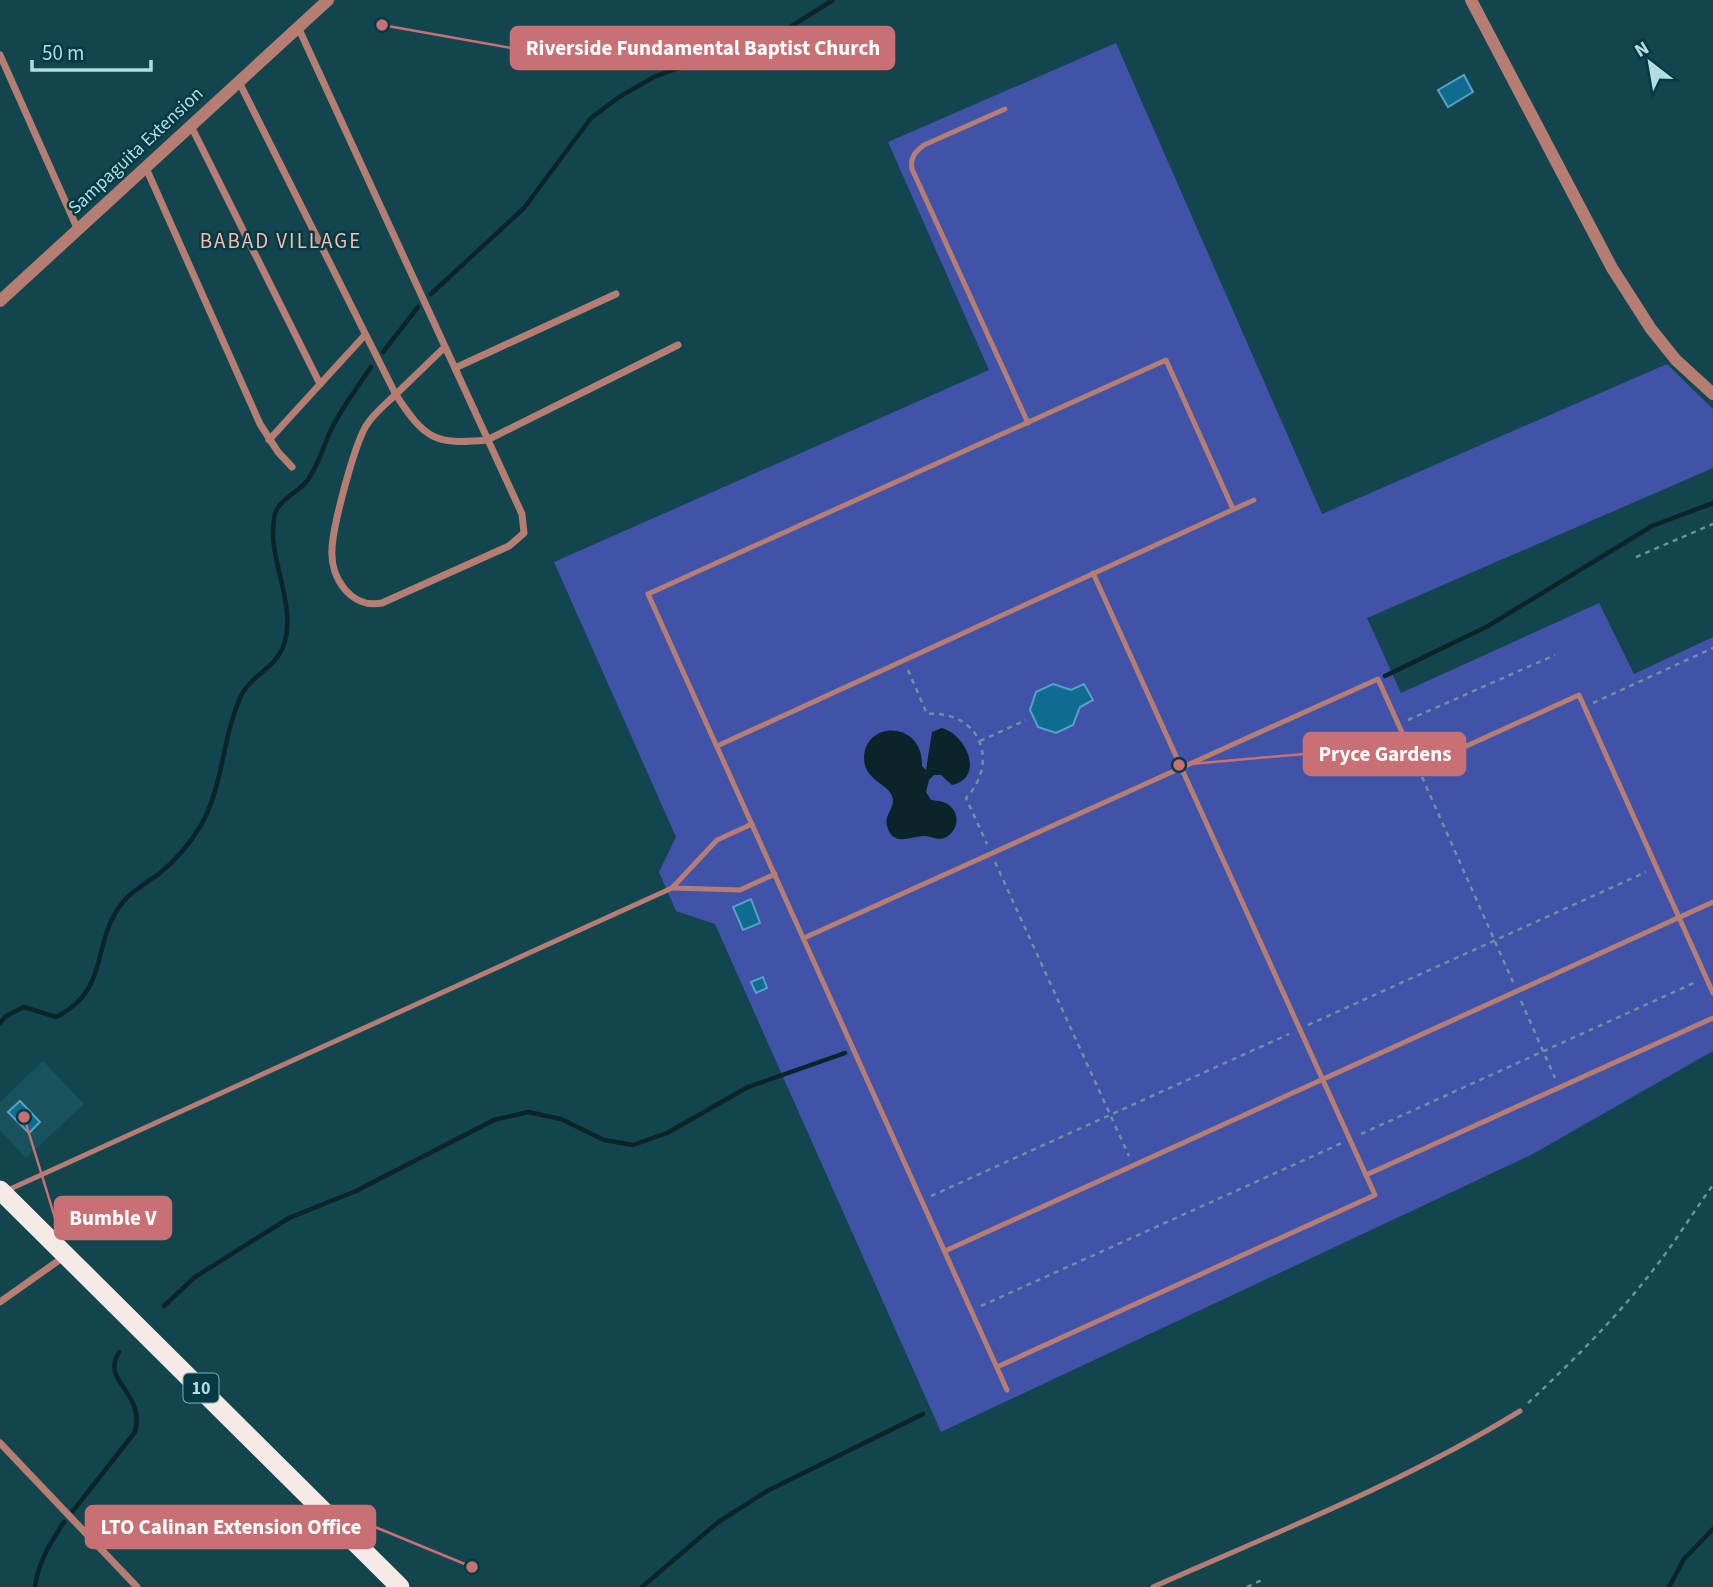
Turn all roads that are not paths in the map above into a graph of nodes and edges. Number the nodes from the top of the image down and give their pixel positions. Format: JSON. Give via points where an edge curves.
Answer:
{"nodes":[{"id":1,"x":328,"y":0,"type":"edge"},
{"id":2,"x":1471,"y":0,"type":"edge"},
{"id":3,"x":298,"y":27,"type":"junction"},
{"id":4,"x":0,"y":55,"type":"edge"},
{"id":5,"x":239,"y":82,"type":"junction"},
{"id":6,"x":1005,"y":109,"type":"dead end"},
{"id":7,"x":191,"y":126,"type":"junction"},
{"id":8,"x":146,"y":168,"type":"junction"},
{"id":9,"x":79,"y":231,"type":"junction"},
{"id":10,"x":616,"y":294,"type":"dead end"},
{"id":11,"x":0,"y":302,"type":"edge"},
{"id":12,"x":365,"y":335,"type":"junction"},
{"id":13,"x":678,"y":345,"type":"dead end"},
{"id":14,"x":445,"y":346,"type":"junction"},
{"id":15,"x":455,"y":368,"type":"junction"},
{"id":16,"x":320,"y":384,"type":"junction"},
{"id":17,"x":1713,"y":394,"type":"edge"},
{"id":18,"x":396,"y":395,"type":"junction"},
{"id":19,"x":1028,"y":422,"type":"junction"},
{"id":20,"x":269,"y":440,"type":"junction"},
{"id":21,"x":487,"y":440,"type":"junction"},
{"id":22,"x":292,"y":467,"type":"dead end"},
{"id":23,"x":1254,"y":500,"type":"dead end"},
{"id":24,"x":1233,"y":509,"type":"junction"},
{"id":25,"x":1093,"y":573,"type":"junction"},
{"id":26,"x":717,"y":746,"type":"junction"},
{"id":27,"x":1181,"y":768,"type":"junction"},
{"id":28,"x":752,"y":824,"type":"junction"},
{"id":29,"x":775,"y":874,"type":"junction"},
{"id":30,"x":672,"y":888,"type":"junction"},
{"id":31,"x":1713,"y":902,"type":"edge"},
{"id":32,"x":1679,"y":917,"type":"junction"},
{"id":33,"x":804,"y":938,"type":"junction"},
{"id":34,"x":1713,"y":993,"type":"edge"},
{"id":35,"x":1713,"y":1018,"type":"edge"},
{"id":36,"x":1322,"y":1080,"type":"junction"},
{"id":37,"x":1366,"y":1175,"type":"junction"},
{"id":38,"x":1,"y":1192,"type":"edge"},
{"id":39,"x":945,"y":1251,"type":"junction"},
{"id":40,"x":65,"y":1256,"type":"junction"},
{"id":41,"x":0,"y":1302,"type":"edge"},
{"id":42,"x":997,"y":1367,"type":"junction"},
{"id":43,"x":1007,"y":1390,"type":"dead end"},
{"id":44,"x":1520,"y":1410,"type":"road end"},
{"id":45,"x":0,"y":1443,"type":"edge"},
{"id":46,"x":137,"y":1587,"type":"edge"},
{"id":47,"x":400,"y":1587,"type":"edge"},
{"id":48,"x":1153,"y":1587,"type":"edge"}],
"edges":[{"from":1,"to":3,"type":"street","name":"Sampaguita Extension"},
{"from":2,"to":17,"type":"street","via":[[1612,268],[1651,329]]},
{"from":3,"to":5,"type":"street","name":"Sampaguita Extension"},
{"from":3,"to":14,"type":"street"},
{"from":4,"to":9,"type":"street"},
{"from":5,"to":7,"type":"street","name":"Sampaguita Extension"},
{"from":5,"to":12,"type":"street"},
{"from":6,"to":19,"type":"lane","via":[[924,145],[911,161]]},
{"from":7,"to":8,"type":"street","name":"Sampaguita Extension"},
{"from":7,"to":16,"type":"street"},
{"from":8,"to":9,"type":"street","name":"Sampaguita Extension"},
{"from":8,"to":20,"type":"street"},
{"from":9,"to":11,"type":"street","name":"Sampaguita Extension"},
{"from":10,"to":15,"type":"street"},
{"from":12,"to":16,"type":"street"},
{"from":12,"to":18,"type":"street"},
{"from":13,"to":21,"type":"street"},
{"from":14,"to":15,"type":"street"},
{"from":14,"to":18,"type":"street"},
{"from":15,"to":21,"type":"street"},
{"from":16,"to":20,"type":"street"},
{"from":18,"to":21,"type":"street","via":[[427,434],[458,443]]},
{"from":18,"to":21,"type":"street","via":[[360,436],[336,521],[332,564],[339,581],[359,602],[382,603],[509,546],[524,533],[522,513]]},
{"from":19,"to":24,"type":"lane","via":[[1166,360]]},
{"from":19,"to":26,"type":"lane","via":[[648,594]]},
{"from":20,"to":22,"type":"street"},
{"from":23,"to":24,"type":"lane"},
{"from":24,"to":25,"type":"lane"},
{"from":25,"to":26,"type":"lane"},
{"from":25,"to":27,"type":"lane"},
{"from":26,"to":28,"type":"lane"},
{"from":27,"to":32,"type":"lane","via":[[1378,679],[1418,768],[1579,695]]},
{"from":27,"to":33,"type":"lane"},
{"from":27,"to":36,"type":"lane"},
{"from":28,"to":29,"type":"lane"},
{"from":28,"to":30,"type":"lane","via":[[717,840]]},
{"from":29,"to":30,"type":"lane","via":[[740,890]]},
{"from":29,"to":33,"type":"lane"},
{"from":30,"to":38,"type":"lane"},
{"from":31,"to":32,"type":"lane"},
{"from":32,"to":34,"type":"lane"},
{"from":32,"to":36,"type":"lane"},
{"from":33,"to":39,"type":"lane"},
{"from":35,"to":37,"type":"lane"},
{"from":36,"to":37,"type":"lane"},
{"from":36,"to":39,"type":"lane"},
{"from":37,"to":42,"type":"lane","via":[[1375,1195]]},
{"from":38,"to":40,"type":"highway","number":"10"},
{"from":39,"to":42,"type":"lane"},
{"from":40,"to":41,"type":"street"},
{"from":40,"to":47,"type":"highway","number":"10"},
{"from":42,"to":43,"type":"lane"},
{"from":44,"to":48,"type":"lane","via":[[1399,1478]]},
{"from":45,"to":46,"type":"street"}]}
